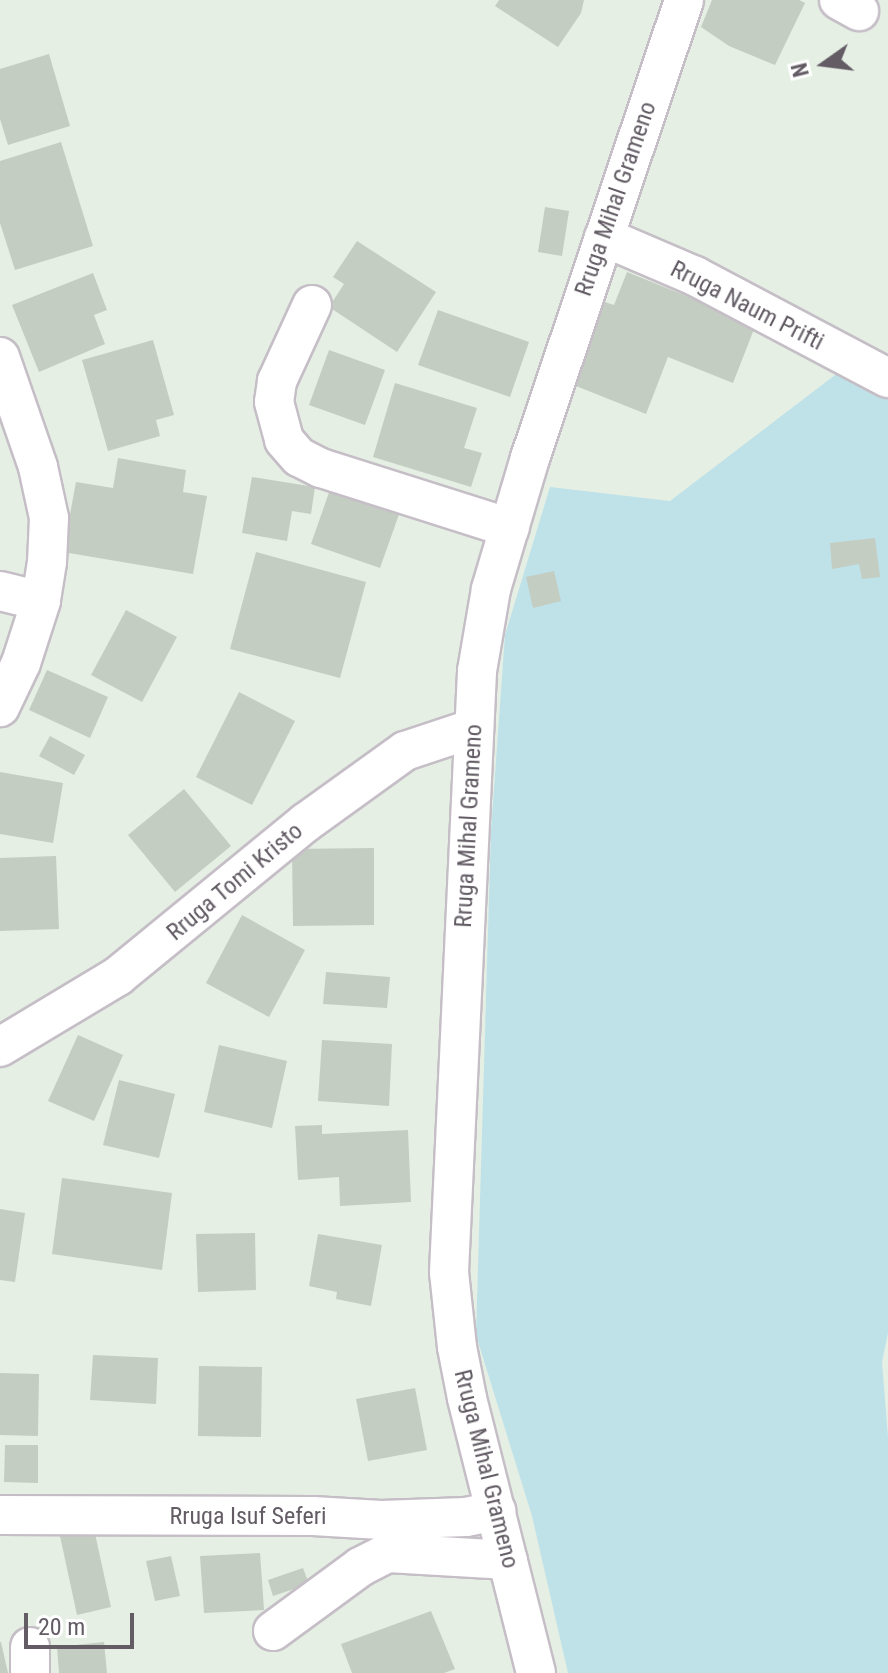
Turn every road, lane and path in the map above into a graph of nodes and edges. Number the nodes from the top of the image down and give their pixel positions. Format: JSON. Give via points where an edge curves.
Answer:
{"nodes":[{"id":1,"x":684,"y":0,"type":"edge"},
{"id":2,"x":604,"y":237,"type":"junction"},
{"id":3,"x":312,"y":305,"type":"dead end"},
{"id":4,"x":0,"y":357,"type":"edge"},
{"id":5,"x":888,"y":378,"type":"edge"},
{"id":6,"x":510,"y":528,"type":"junction"},
{"id":7,"x":0,"y":591,"type":"edge"},
{"id":8,"x":41,"y":601,"type":"junction"},
{"id":9,"x":0,"y":707,"type":"edge"},
{"id":10,"x":474,"y":728,"type":"junction"},
{"id":11,"x":0,"y":1047,"type":"edge"},
{"id":12,"x":496,"y":1511,"type":"junction"},
{"id":13,"x":0,"y":1515,"type":"edge"},
{"id":14,"x":508,"y":1560,"type":"junction"},
{"id":15,"x":273,"y":1631,"type":"dead end"},
{"id":16,"x":536,"y":1673,"type":"edge"}],
"edges":[{"from":1,"to":2,"type":"street","name":"Rruga Mihal Grameno"},
{"from":2,"to":5,"type":"street","name":"Rruga Naum Prifti","via":[[695,276]]},
{"from":2,"to":6,"type":"street","name":"Rruga Mihal Grameno"},
{"from":3,"to":6,"type":"street","via":[[277,381],[274,402],[284,440],[299,457],[372,487]]},
{"from":4,"to":8,"type":"street","via":[[38,467],[49,518]]},
{"from":6,"to":10,"type":"street","name":"Rruga Mihal Grameno","via":[[481,633]]},
{"from":7,"to":8,"type":"street"},
{"from":8,"to":9,"type":"street"},
{"from":10,"to":11,"type":"street","name":"Rruga Tomi Kristo","via":[[405,751],[305,823],[118,976]]},
{"from":10,"to":12,"type":"street","name":"Rruga Mihal Grameno","via":[[449,1272],[457,1347]]},
{"from":12,"to":13,"type":"street","name":"Rruga Isuf Seferi","via":[[381,1520]]},
{"from":12,"to":14,"type":"street","name":"Rruga Mihal Grameno"},
{"from":14,"to":15,"type":"street","via":[[388,1553],[360,1567]]},
{"from":14,"to":16,"type":"street","name":"Rruga Mihal Grameno"}]}
